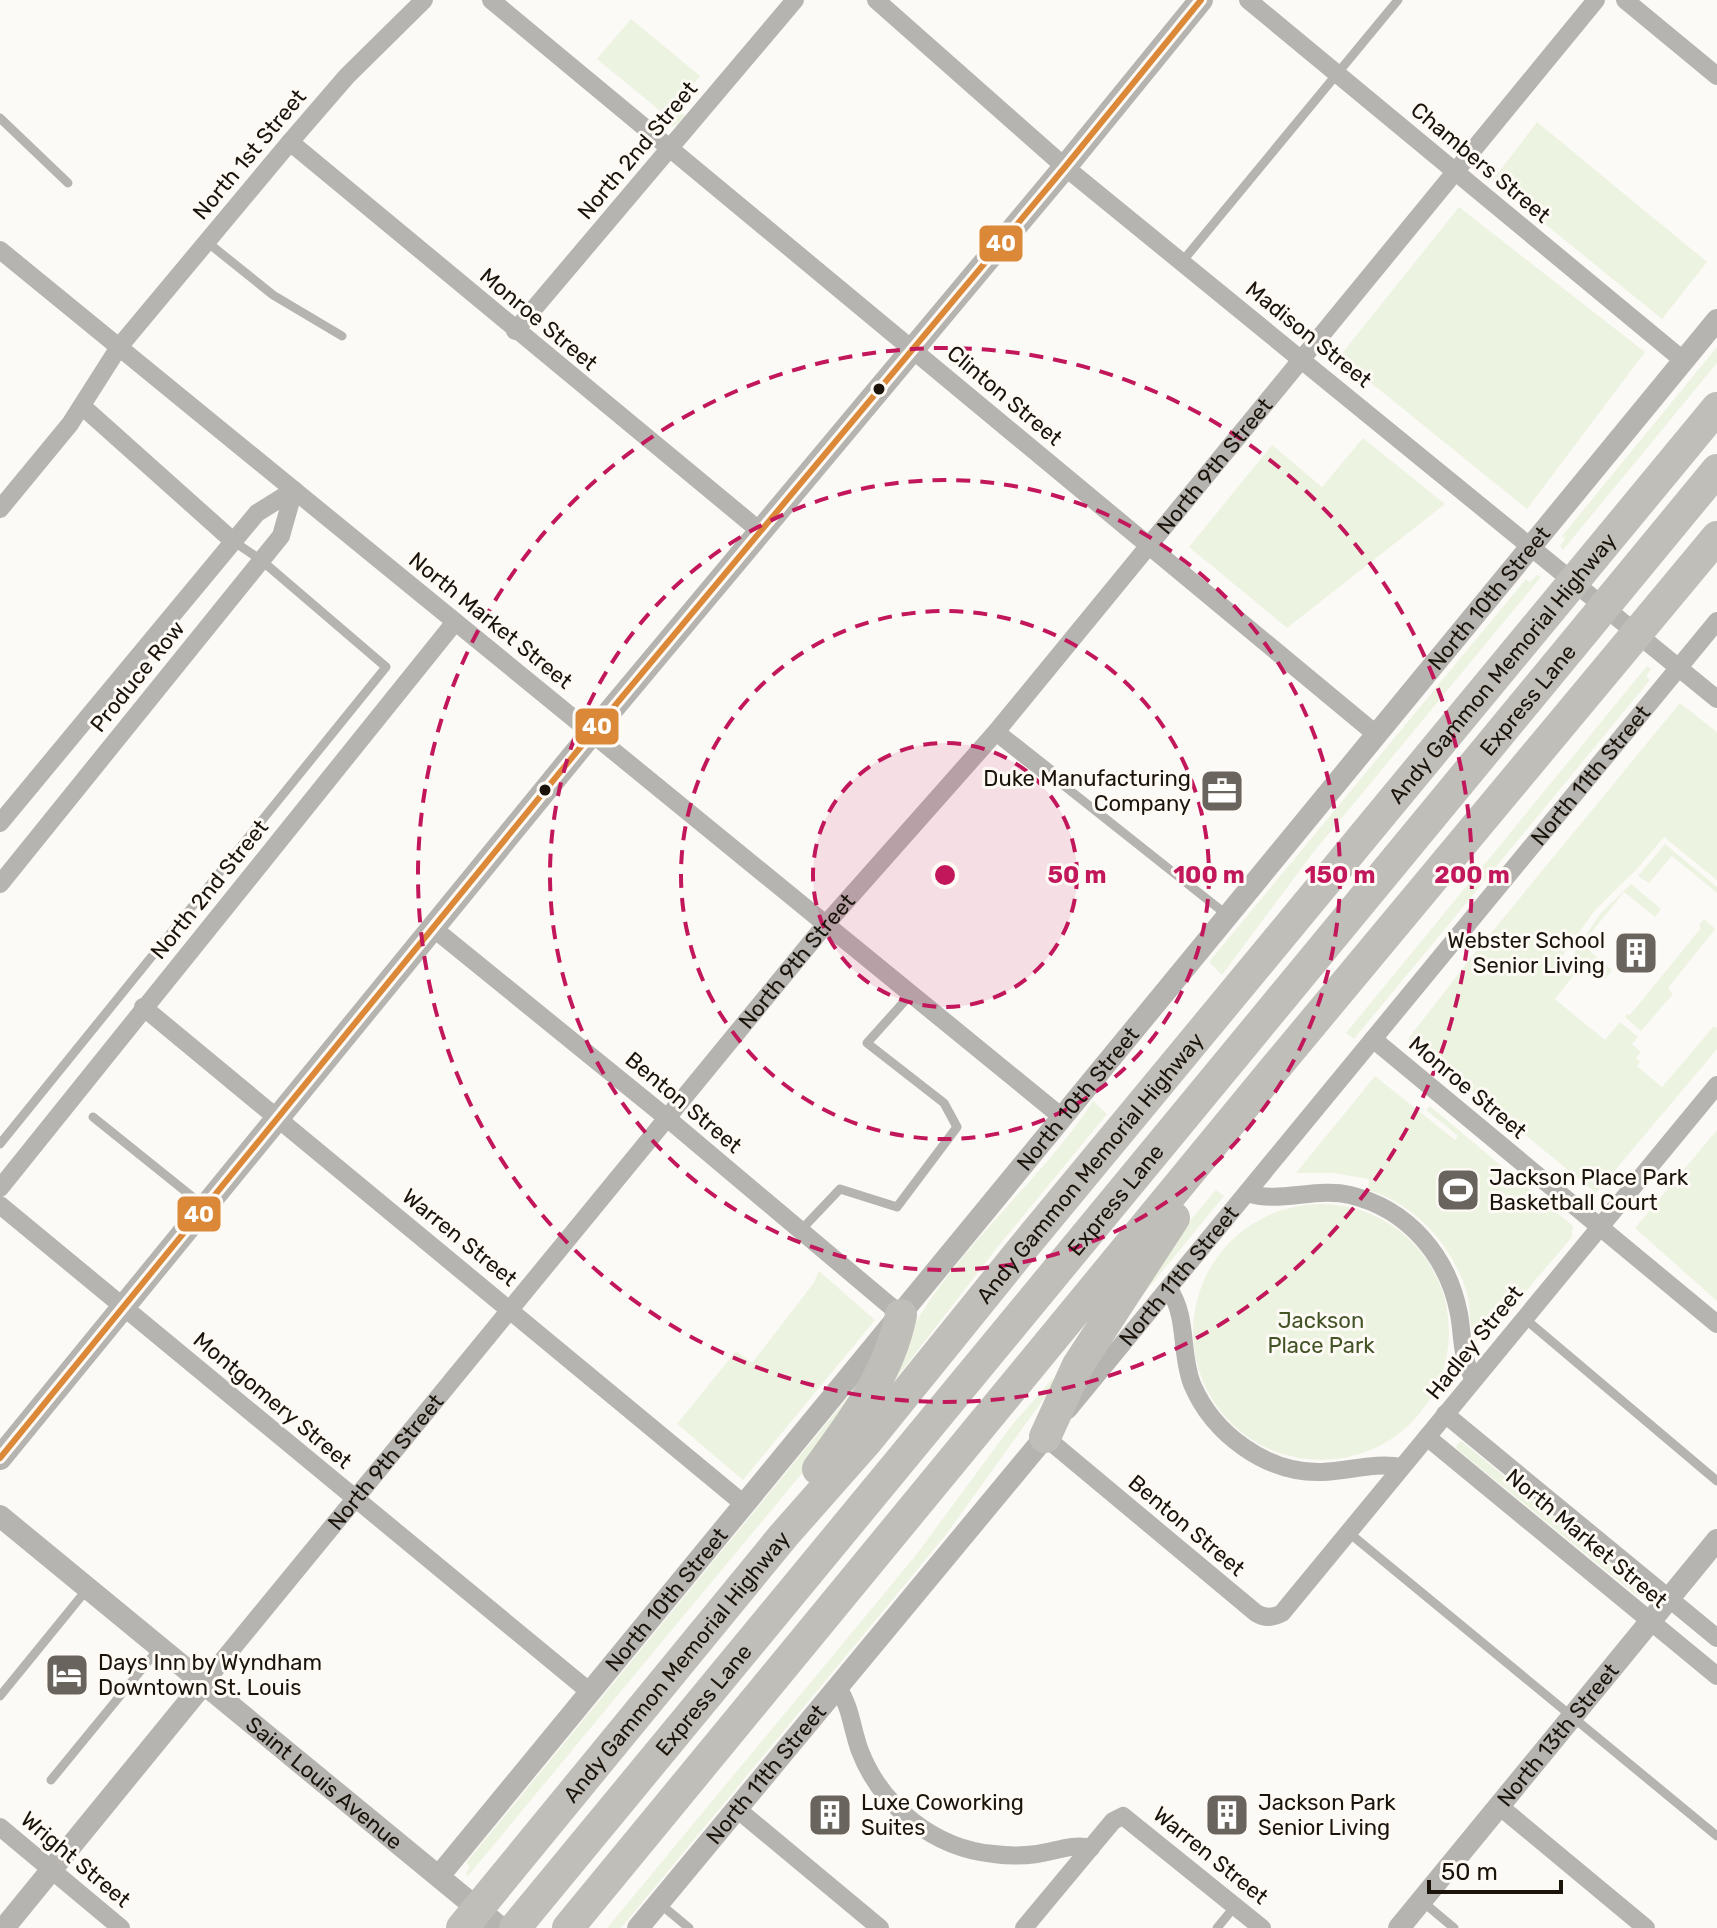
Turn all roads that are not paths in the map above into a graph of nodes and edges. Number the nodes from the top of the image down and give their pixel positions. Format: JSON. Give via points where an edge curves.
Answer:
{"nodes":[{"id":1,"x":424,"y":0,"type":"edge"},
{"id":2,"x":491,"y":0,"type":"edge"},
{"id":3,"x":795,"y":0,"type":"edge"},
{"id":4,"x":876,"y":0,"type":"edge"},
{"id":5,"x":1201,"y":0,"type":"edge"},
{"id":6,"x":1248,"y":0,"type":"edge"},
{"id":7,"x":1398,"y":0,"type":"edge"},
{"id":8,"x":1596,"y":0,"type":"edge"},
{"id":9,"x":1625,"y":0,"type":"edge"},
{"id":10,"x":1338,"y":75,"type":"junction"},
{"id":11,"x":1717,"y":76,"type":"edge"},
{"id":12,"x":0,"y":118,"type":"edge"},
{"id":13,"x":290,"y":142,"type":"junction"},
{"id":14,"x":670,"y":148,"type":"junction"},
{"id":15,"x":1065,"y":167,"type":"junction"},
{"id":16,"x":1454,"y":172,"type":"junction"},
{"id":17,"x":68,"y":183,"type":"dead end"},
{"id":18,"x":207,"y":242,"type":"junction"},
{"id":19,"x":0,"y":250,"type":"edge"},
{"id":20,"x":1181,"y":263,"type":"junction"},
{"id":21,"x":1717,"y":320,"type":"edge"},
{"id":22,"x":515,"y":331,"type":"junction"},
{"id":23,"x":342,"y":336,"type":"dead end"},
{"id":24,"x":119,"y":347,"type":"junction"},
{"id":25,"x":911,"y":349,"type":"junction"},
{"id":26,"x":1301,"y":359,"type":"junction"},
{"id":27,"x":1684,"y":361,"type":"junction"},
{"id":28,"x":82,"y":406,"type":"junction"},
{"id":29,"x":1717,"y":408,"type":"edge"},
{"id":30,"x":1717,"y":470,"type":"edge"},
{"id":31,"x":294,"y":490,"type":"junction"},
{"id":32,"x":0,"y":509,"type":"edge"},
{"id":33,"x":760,"y":531,"type":"junction"},
{"id":34,"x":1717,"y":537,"type":"edge"},
{"id":35,"x":233,"y":541,"type":"junction"},
{"id":36,"x":1147,"y":545,"type":"junction"},
{"id":37,"x":1532,"y":547,"type":"junction"},
{"id":38,"x":261,"y":560,"type":"junction"},
{"id":39,"x":1717,"y":621,"type":"edge"},
{"id":40,"x":455,"y":622,"type":"junction"},
{"id":41,"x":1679,"y":668,"type":"junction"},
{"id":42,"x":1717,"y":699,"type":"edge"},
{"id":43,"x":996,"y":732,"type":"junction"},
{"id":44,"x":592,"y":733,"type":"junction"},
{"id":45,"x":1377,"y":735,"type":"junction"},
{"id":46,"x":1048,"y":773,"type":"joint"},
{"id":47,"x":0,"y":823,"type":"edge"},
{"id":48,"x":0,"y":884,"type":"edge"},
{"id":49,"x":1227,"y":915,"type":"junction"},
{"id":50,"x":826,"y":924,"type":"junction"},
{"id":51,"x":433,"y":928,"type":"junction"},
{"id":52,"x":911,"y":994,"type":"junction"},
{"id":53,"x":143,"y":1007,"type":"junction"},
{"id":54,"x":1373,"y":1039,"type":"junction"},
{"id":55,"x":1717,"y":1085,"type":"edge"},
{"id":56,"x":93,"y":1117,"type":"dead end"},
{"id":57,"x":277,"y":1118,"type":"junction"},
{"id":58,"x":667,"y":1118,"type":"junction"},
{"id":59,"x":1063,"y":1118,"type":"junction"},
{"id":60,"x":0,"y":1144,"type":"edge"},
{"id":61,"x":1212,"y":1144,"type":"junction"},
{"id":62,"x":0,"y":1188,"type":"edge"},
{"id":63,"x":1247,"y":1193,"type":"junction"},
{"id":64,"x":0,"y":1205,"type":"edge"},
{"id":65,"x":205,"y":1207,"type":"junction"},
{"id":66,"x":1600,"y":1228,"type":"junction"},
{"id":67,"x":801,"y":1230,"type":"junction"},
{"id":68,"x":1169,"y":1289,"type":"junction"},
{"id":69,"x":123,"y":1307,"type":"junction"},
{"id":70,"x":510,"y":1309,"type":"junction"},
{"id":71,"x":901,"y":1315,"type":"junction"},
{"id":72,"x":1524,"y":1318,"type":"junction"},
{"id":73,"x":1717,"y":1324,"type":"edge"},
{"id":74,"x":1474,"y":1379,"type":"junction"},
{"id":75,"x":1445,"y":1414,"type":"junction"},
{"id":76,"x":1045,"y":1437,"type":"junction"},
{"id":77,"x":1427,"y":1437,"type":"junction"},
{"id":78,"x":0,"y":1458,"type":"edge"},
{"id":79,"x":1402,"y":1467,"type":"junction"},
{"id":80,"x":1717,"y":1481,"type":"edge"},
{"id":81,"x":355,"y":1499,"type":"junction"},
{"id":82,"x":745,"y":1505,"type":"junction"},
{"id":83,"x":0,"y":1516,"type":"edge"},
{"id":84,"x":1348,"y":1532,"type":"junction"},
{"id":85,"x":784,"y":1535,"type":"junction"},
{"id":86,"x":1717,"y":1540,"type":"edge"},
{"id":87,"x":88,"y":1588,"type":"junction"},
{"id":88,"x":1669,"y":1599,"type":"junction"},
{"id":89,"x":1262,"y":1616,"type":"joint"},
{"id":90,"x":1650,"y":1621,"type":"junction"},
{"id":91,"x":1717,"y":1638,"type":"edge"},
{"id":92,"x":160,"y":1647,"type":"junction"},
{"id":93,"x":1717,"y":1676,"type":"edge"},
{"id":94,"x":204,"y":1683,"type":"junction"},
{"id":95,"x":838,"y":1688,"type":"junction"},
{"id":96,"x":590,"y":1692,"type":"junction"},
{"id":97,"x":0,"y":1696,"type":"edge"},
{"id":98,"x":1572,"y":1716,"type":"junction"},
{"id":99,"x":51,"y":1780,"type":"dead end"},
{"id":100,"x":1498,"y":1805,"type":"junction"},
{"id":101,"x":737,"y":1809,"type":"junction"},
{"id":102,"x":0,"y":1827,"type":"edge"},
{"id":103,"x":1717,"y":1836,"type":"edge"},
{"id":104,"x":1091,"y":1848,"type":"junction"},
{"id":105,"x":51,"y":1870,"type":"junction"},
{"id":106,"x":447,"y":1883,"type":"junction"},
{"id":107,"x":1421,"y":1901,"type":"junction"},
{"id":108,"x":659,"y":1903,"type":"junction"},
{"id":109,"x":1236,"y":1906,"type":"junction"},
{"id":110,"x":4,"y":1928,"type":"edge"},
{"id":111,"x":121,"y":1928,"type":"edge"},
{"id":112,"x":462,"y":1928,"type":"edge"},
{"id":113,"x":501,"y":1928,"type":"edge"},
{"id":114,"x":515,"y":1928,"type":"edge"},
{"id":115,"x":568,"y":1928,"type":"edge"},
{"id":116,"x":638,"y":1928,"type":"edge"},
{"id":117,"x":689,"y":1928,"type":"edge"},
{"id":118,"x":880,"y":1928,"type":"edge"},
{"id":119,"x":1024,"y":1928,"type":"edge"},
{"id":120,"x":1217,"y":1928,"type":"edge"},
{"id":121,"x":1262,"y":1928,"type":"edge"},
{"id":122,"x":1399,"y":1928,"type":"edge"},
{"id":123,"x":1454,"y":1928,"type":"edge"},
{"id":124,"x":1646,"y":1928,"type":"edge"}],
"edges":[{"from":1,"to":13,"type":"street","name":"North 1st Street"},
{"from":2,"to":14,"type":"street","name":"Clinton Street"},
{"from":3,"to":14,"type":"street","name":"North 2nd Street"},
{"from":4,"to":15,"type":"street","name":"Madison Street"},
{"from":5,"to":15,"type":"main road"},
{"from":6,"to":10,"type":"street","name":"Chambers Street"},
{"from":7,"to":10,"type":"lane"},
{"from":8,"to":16,"type":"street","name":"North 9th Street"},
{"from":9,"to":11,"type":"street"},
{"from":10,"to":16,"type":"street","name":"Chambers Street"},
{"from":10,"to":20,"type":"lane"},
{"from":12,"to":17,"type":"lane"},
{"from":13,"to":18,"type":"street","name":"North 1st Street"},
{"from":13,"to":22,"type":"street","name":"Monroe Street"},
{"from":14,"to":22,"type":"street","name":"North 2nd Street"},
{"from":14,"to":25,"type":"street","name":"Clinton Street"},
{"from":15,"to":20,"type":"street","name":"Madison Street"},
{"from":15,"to":25,"type":"main road"},
{"from":16,"to":26,"type":"street","name":"North 9th Street"},
{"from":16,"to":27,"type":"street","name":"Chambers Street"},
{"from":18,"to":23,"type":"lane","via":[[273,295]]},
{"from":18,"to":24,"type":"street","name":"North 1st Street"},
{"from":19,"to":24,"type":"street","name":"North Market Street"},
{"from":20,"to":26,"type":"street","name":"Madison Street"},
{"from":21,"to":27,"type":"street","name":"North 10th Street"},
{"from":22,"to":33,"type":"street","name":"Monroe Street"},
{"from":24,"to":28,"type":"street","name":"North 1st Street"},
{"from":24,"to":31,"type":"street","name":"North Market Street"},
{"from":25,"to":33,"type":"main road"},
{"from":25,"to":36,"type":"street","name":"Clinton Street"},
{"from":26,"to":36,"type":"street","name":"North 9th Street"},
{"from":26,"to":37,"type":"street","name":"Madison Street"},
{"from":27,"to":37,"type":"street","name":"North 10th Street"},
{"from":28,"to":32,"type":"street","name":"North 1st Street"},
{"from":28,"to":35,"type":"street"},
{"from":29,"to":85,"type":"highway","name":"Andy Gammon Memorial Highway"},
{"from":30,"to":114,"type":"highway","name":"Express Lane"},
{"from":31,"to":35,"type":"street","via":[[257,513]]},
{"from":31,"to":38,"type":"street","name":"Produce Row","via":[[281,536]]},
{"from":31,"to":40,"type":"street","name":"North Market Street"},
{"from":33,"to":44,"type":"main road"},
{"from":34,"to":61,"type":"highway"},
{"from":35,"to":38,"type":"lane"},
{"from":35,"to":47,"type":"street"},
{"from":36,"to":43,"type":"street","name":"North 9th Street"},
{"from":36,"to":45,"type":"street","name":"Clinton Street"},
{"from":37,"to":41,"type":"street","name":"Madison Street"},
{"from":37,"to":45,"type":"street","name":"North 10th Street"},
{"from":38,"to":48,"type":"street","name":"Produce Row"},
{"from":38,"to":60,"type":"lane","via":[[386,667]]},
{"from":39,"to":41,"type":"street","name":"North 11th Street"},
{"from":40,"to":44,"type":"street","name":"North Market Street"},
{"from":40,"to":53,"type":"street","name":"North 2nd Street"},
{"from":41,"to":42,"type":"street","name":"Madison Street"},
{"from":41,"to":54,"type":"street","name":"North 11th Street"},
{"from":43,"to":46,"type":"street"},
{"from":43,"to":50,"type":"street","name":"North 9th Street"},
{"from":44,"to":50,"type":"street","name":"North Market Street"},
{"from":44,"to":51,"type":"main road"},
{"from":45,"to":49,"type":"street","name":"North 10th Street"},
{"from":46,"to":49,"type":"lane"},
{"from":49,"to":59,"type":"street","name":"North 10th Street"},
{"from":50,"to":52,"type":"street","name":"North Market Street"},
{"from":50,"to":58,"type":"street","name":"North 9th Street"},
{"from":51,"to":57,"type":"main road"},
{"from":51,"to":58,"type":"street","name":"Benton Street"},
{"from":52,"to":59,"type":"street","name":"North Market Street"},
{"from":52,"to":67,"type":"lane","via":[[867,1043],[944,1103],[957,1127],[897,1207],[840,1189]]},
{"from":53,"to":57,"type":"street","name":"Warren Street"},
{"from":53,"to":62,"type":"street","name":"North 2nd Street"},
{"from":54,"to":63,"type":"street","name":"North 11th Street"},
{"from":54,"to":66,"type":"street","name":"Monroe Street"},
{"from":55,"to":66,"type":"street","name":"Hadley Street"},
{"from":56,"to":65,"type":"lane"},
{"from":57,"to":65,"type":"main road"},
{"from":57,"to":70,"type":"street","name":"Warren Street"},
{"from":58,"to":67,"type":"street","name":"Benton Street"},
{"from":58,"to":70,"type":"street","name":"North 9th Street"},
{"from":59,"to":71,"type":"street","name":"North 10th Street"},
{"from":61,"to":76,"type":"highway","via":[[1174,1219],[1078,1365]]},
{"from":61,"to":115,"type":"highway"},
{"from":63,"to":68,"type":"street","name":"North 11th Street"},
{"from":63,"to":74,"type":"street","via":[[1345,1194],[1393,1212],[1413,1228],[1431,1247],[1454,1292],[1465,1359]]},
{"from":64,"to":69,"type":"street","name":"Montgomery Street"},
{"from":65,"to":69,"type":"main road"},
{"from":66,"to":72,"type":"street","name":"Hadley Street"},
{"from":66,"to":73,"type":"street","name":"Monroe Street"},
{"from":67,"to":71,"type":"street","name":"Benton Street"},
{"from":68,"to":76,"type":"street","name":"North 11th Street"},
{"from":68,"to":79,"type":"street","via":[[1180,1313],[1183,1350],[1198,1398],[1231,1438],[1274,1463],[1298,1469]]},
{"from":69,"to":78,"type":"main road"},
{"from":69,"to":81,"type":"street","name":"Montgomery Street"},
{"from":70,"to":81,"type":"street","name":"North 9th Street"},
{"from":70,"to":82,"type":"street","name":"Warren Street"},
{"from":71,"to":82,"type":"street","name":"North 10th Street"},
{"from":71,"to":85,"type":"highway","via":[[880,1377],[812,1476]]},
{"from":72,"to":74,"type":"street","name":"Hadley Street"},
{"from":72,"to":80,"type":"lane"},
{"from":74,"to":75,"type":"street","name":"Hadley Street"},
{"from":75,"to":77,"type":"street","name":"Hadley Street"},
{"from":75,"to":88,"type":"street","name":"North Market Street"},
{"from":76,"to":89,"type":"street","name":"Benton Street"},
{"from":76,"to":95,"type":"street","name":"North 11th Street"},
{"from":77,"to":79,"type":"street","name":"Hadley Street"},
{"from":77,"to":90,"type":"street","name":"North Market Street"},
{"from":79,"to":84,"type":"street","name":"Hadley Street"},
{"from":81,"to":94,"type":"street","name":"North 9th Street"},
{"from":81,"to":96,"type":"street","name":"Montgomery Street"},
{"from":82,"to":96,"type":"street","name":"North 10th Street"},
{"from":83,"to":87,"type":"street","name":"Saint Louis Avenue"},
{"from":84,"to":89,"type":"street","name":"Hadley Street","via":[[1282,1613]]},
{"from":84,"to":98,"type":"lane"},
{"from":85,"to":112,"type":"highway","name":"Andy Gammon Memorial Highway"},
{"from":86,"to":88,"type":"street","name":"North 13th Street"},
{"from":87,"to":92,"type":"street","name":"Saint Louis Avenue"},
{"from":87,"to":97,"type":"lane"},
{"from":88,"to":90,"type":"street","name":"North 13th Street"},
{"from":88,"to":91,"type":"street","name":"North Market Street"},
{"from":90,"to":93,"type":"street","name":"North Market Street"},
{"from":90,"to":98,"type":"street","name":"North 13th Street"},
{"from":92,"to":94,"type":"street","name":"Saint Louis Avenue"},
{"from":92,"to":99,"type":"lane"},
{"from":94,"to":105,"type":"street","name":"North 9th Street"},
{"from":94,"to":106,"type":"street","name":"Saint Louis Avenue"},
{"from":95,"to":101,"type":"street","name":"North 11th Street"},
{"from":95,"to":104,"type":"street","via":[[868,1772],[915,1823],[956,1846],[982,1853],[1032,1855]]},
{"from":96,"to":106,"type":"street","name":"North 10th Street"},
{"from":98,"to":100,"type":"street","name":"North 13th Street"},
{"from":98,"to":103,"type":"lane"},
{"from":100,"to":107,"type":"street","name":"North 13th Street"},
{"from":100,"to":124,"type":"street"},
{"from":101,"to":108,"type":"street","name":"North 11th Street"},
{"from":101,"to":118,"type":"street"},
{"from":102,"to":105,"type":"street","name":"Wright Street"},
{"from":104,"to":109,"type":"street","name":"Warren Street","via":[[1123,1816]]},
{"from":104,"to":119,"type":"street"},
{"from":105,"to":110,"type":"street","name":"North 9th Street"},
{"from":105,"to":111,"type":"street","name":"Wright Street"},
{"from":106,"to":113,"type":"street","name":"Saint Louis Avenue"},
{"from":107,"to":122,"type":"street","name":"North 13th Street"},
{"from":107,"to":123,"type":"lane"},
{"from":108,"to":116,"type":"street","name":"North 11th Street"},
{"from":108,"to":117,"type":"lane"},
{"from":109,"to":120,"type":"lane"},
{"from":109,"to":121,"type":"street","name":"Warren Street"}]}
